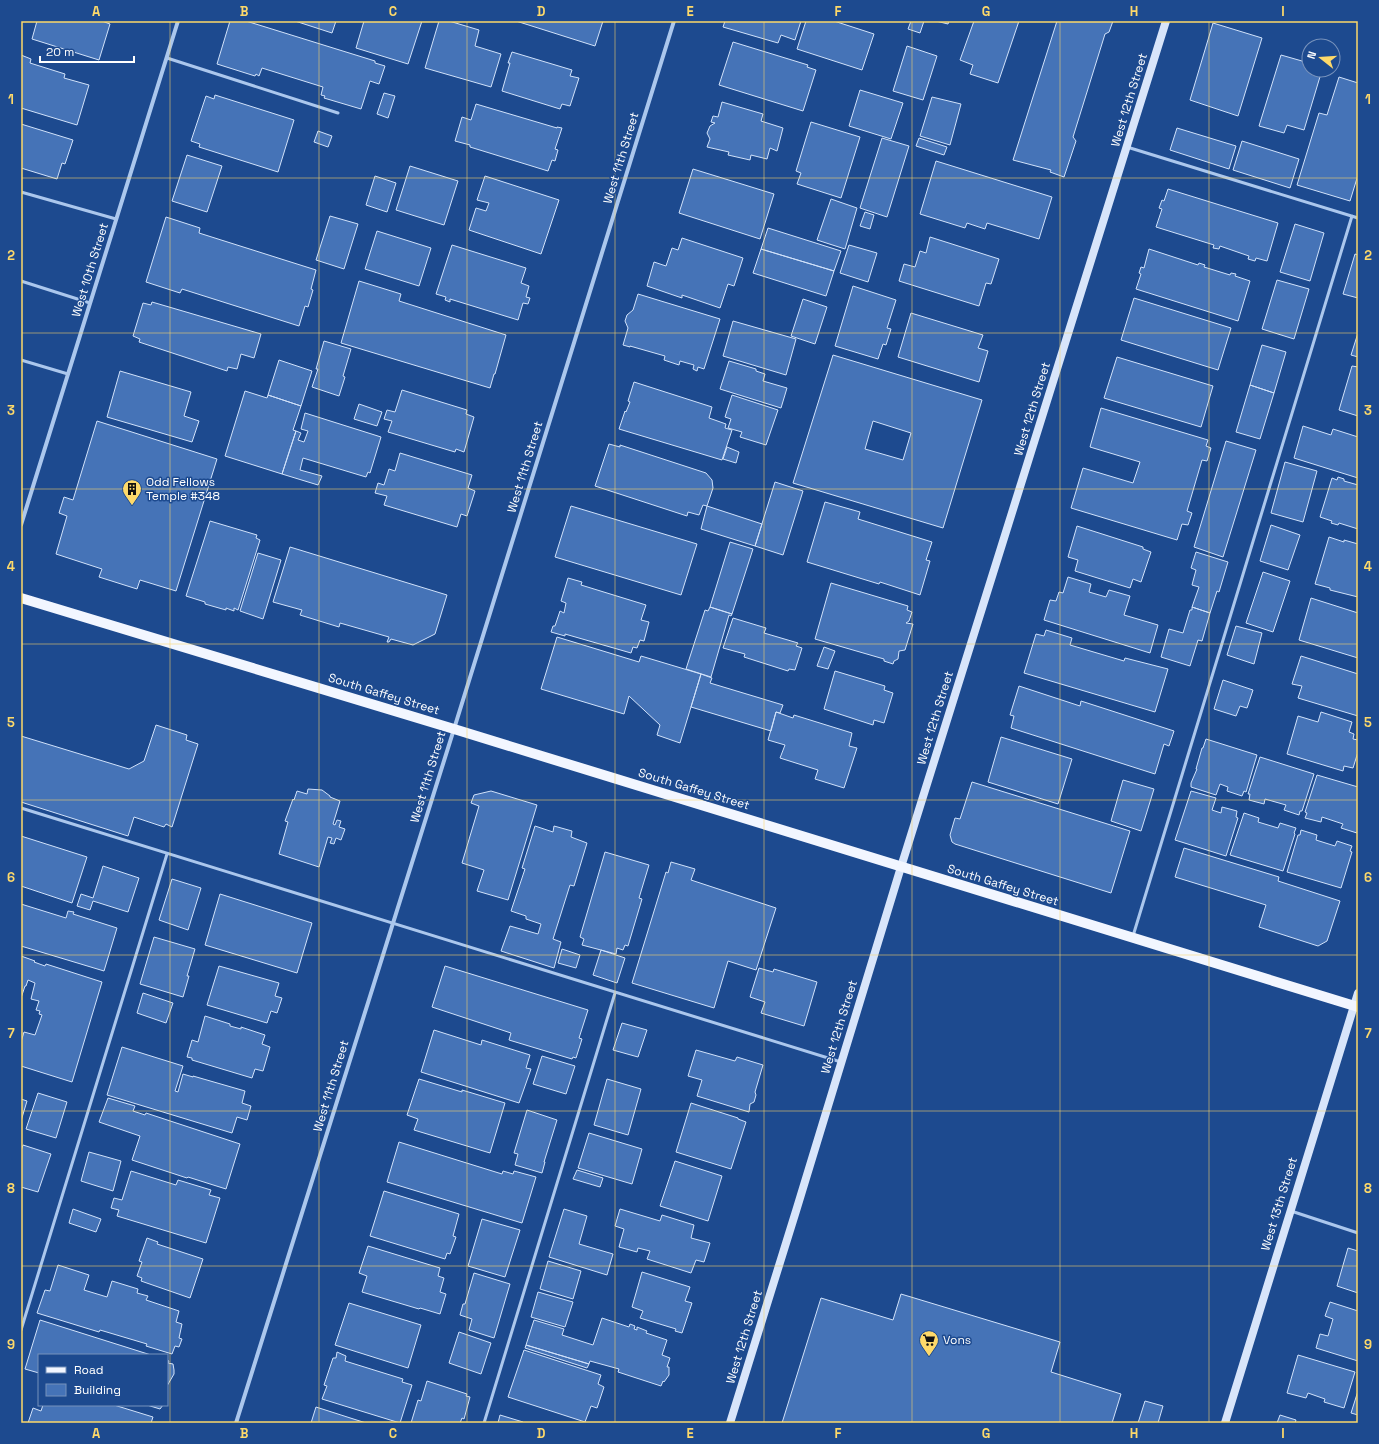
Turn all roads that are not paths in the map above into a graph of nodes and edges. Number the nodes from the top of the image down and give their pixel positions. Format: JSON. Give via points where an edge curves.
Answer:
{"nodes":[{"id":1,"x":178,"y":21,"type":"edge"},
{"id":2,"x":674,"y":21,"type":"edge"},
{"id":3,"x":1166,"y":21,"type":"edge"},
{"id":4,"x":167,"y":58,"type":"junction"},
{"id":5,"x":338,"y":113,"type":"dead end"},
{"id":6,"x":1127,"y":147,"type":"junction"},
{"id":7,"x":21,"y":192,"type":"edge"},
{"id":8,"x":1352,"y":216,"type":"junction"},
{"id":9,"x":1358,"y":218,"type":"edge"},
{"id":10,"x":116,"y":219,"type":"junction"},
{"id":11,"x":21,"y":282,"type":"edge"},
{"id":12,"x":90,"y":303,"type":"junction"},
{"id":13,"x":21,"y":360,"type":"edge"},
{"id":14,"x":68,"y":374,"type":"junction"},
{"id":15,"x":21,"y":525,"type":"edge"},
{"id":16,"x":21,"y":598,"type":"edge"},
{"id":17,"x":454,"y":729,"type":"junction"},
{"id":18,"x":21,"y":808,"type":"edge"},
{"id":19,"x":167,"y":854,"type":"junction"},
{"id":20,"x":901,"y":867,"type":"junction"},
{"id":21,"x":393,"y":924,"type":"junction"},
{"id":22,"x":1133,"y":938,"type":"junction"},
{"id":23,"x":615,"y":993,"type":"junction"},
{"id":24,"x":1358,"y":993,"type":"edge"},
{"id":25,"x":1356,"y":1006,"type":"edge"},
{"id":26,"x":840,"y":1062,"type":"junction"},
{"id":27,"x":1290,"y":1211,"type":"junction"},
{"id":28,"x":1358,"y":1232,"type":"edge"},
{"id":29,"x":21,"y":1330,"type":"edge"},
{"id":30,"x":236,"y":1423,"type":"edge"},
{"id":31,"x":484,"y":1423,"type":"edge"},
{"id":32,"x":730,"y":1423,"type":"edge"},
{"id":33,"x":1225,"y":1423,"type":"edge"}],
"edges":[{"from":1,"to":4,"type":"street","name":"West 10th Street"},
{"from":2,"to":17,"type":"street","name":"West 11th Street"},
{"from":3,"to":6,"type":"street","name":"West 12th Street"},
{"from":4,"to":5,"type":"lane"},
{"from":4,"to":10,"type":"street","name":"West 10th Street"},
{"from":6,"to":8,"type":"lane"},
{"from":6,"to":20,"type":"street","name":"West 12th Street"},
{"from":7,"to":10,"type":"lane"},
{"from":8,"to":9,"type":"lane"},
{"from":8,"to":22,"type":"lane"},
{"from":10,"to":12,"type":"street","name":"West 10th Street"},
{"from":11,"to":12,"type":"lane"},
{"from":12,"to":14,"type":"street","name":"West 10th Street"},
{"from":13,"to":14,"type":"lane"},
{"from":14,"to":15,"type":"street","name":"West 10th Street"},
{"from":16,"to":17,"type":"main road","name":"South Gaffey Street"},
{"from":17,"to":20,"type":"main road","name":"South Gaffey Street"},
{"from":17,"to":21,"type":"street","name":"West 11th Street"},
{"from":18,"to":19,"type":"lane"},
{"from":19,"to":21,"type":"lane"},
{"from":19,"to":29,"type":"lane"},
{"from":20,"to":22,"type":"main road","name":"South Gaffey Street"},
{"from":20,"to":26,"type":"street","name":"West 12th Street"},
{"from":21,"to":23,"type":"lane"},
{"from":21,"to":30,"type":"street","name":"West 11th Street"},
{"from":22,"to":25,"type":"main road","name":"South Gaffey Street"},
{"from":23,"to":26,"type":"lane"},
{"from":23,"to":31,"type":"lane"},
{"from":24,"to":25,"type":"street","name":"West 13th Street"},
{"from":25,"to":27,"type":"street","name":"West 13th Street"},
{"from":26,"to":32,"type":"street","name":"West 12th Street"},
{"from":27,"to":28,"type":"lane"},
{"from":27,"to":33,"type":"street","name":"West 13th Street"}]}
